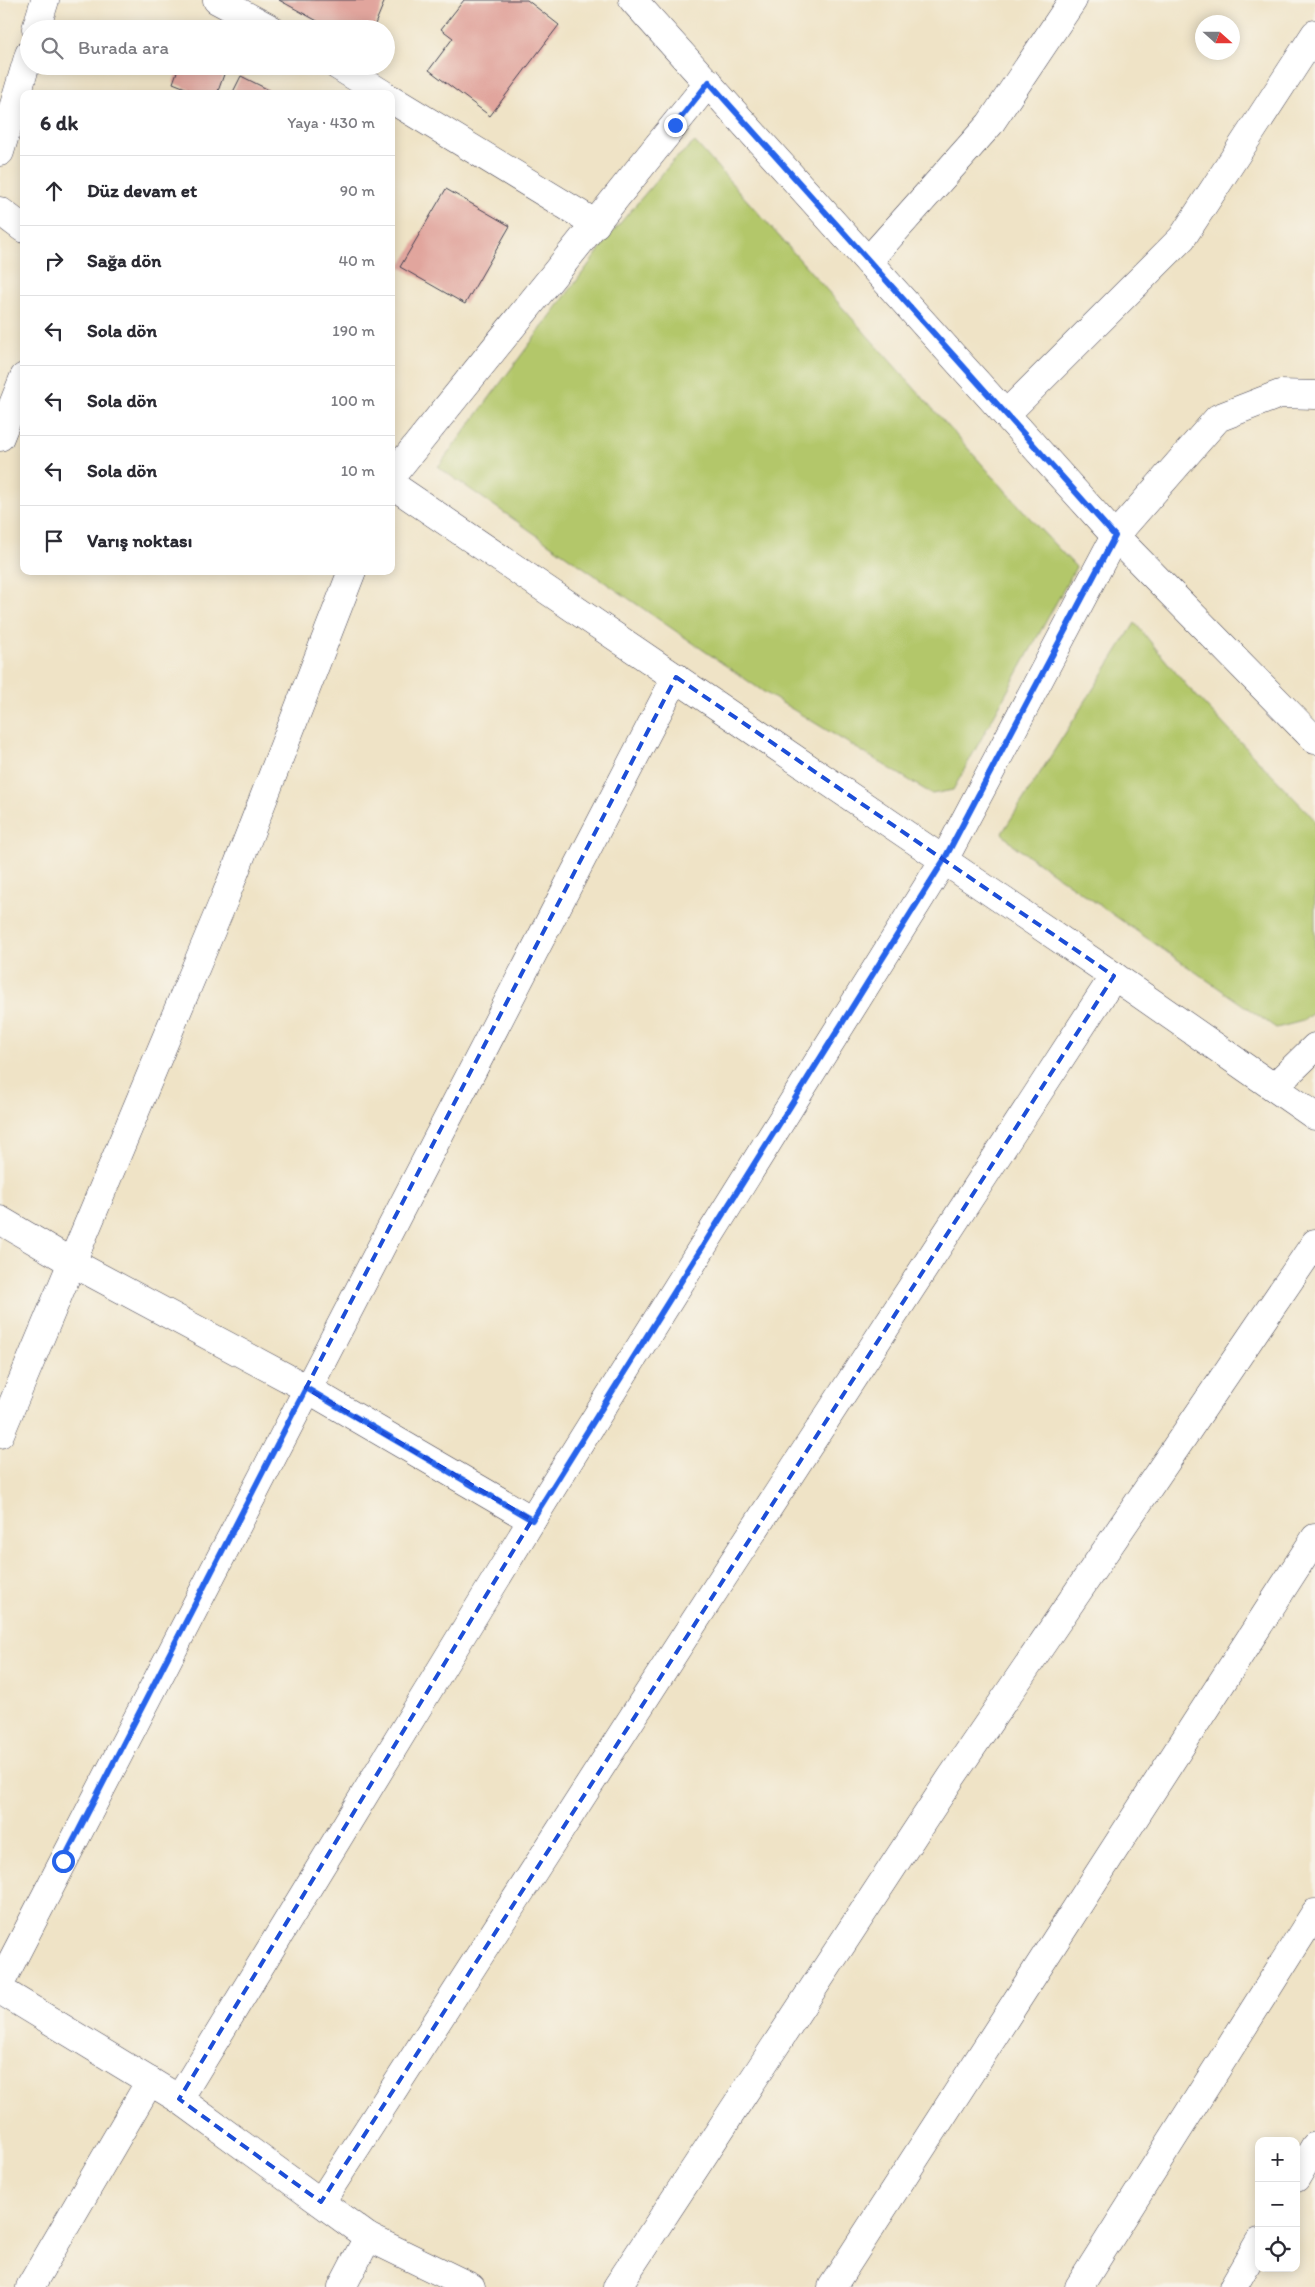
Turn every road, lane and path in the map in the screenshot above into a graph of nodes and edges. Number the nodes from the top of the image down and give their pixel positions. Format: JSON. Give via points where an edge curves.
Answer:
{"nodes":[{"id":1,"x":45,"y":0,"type":"edge"},
{"id":2,"x":217,"y":0,"type":"edge"},
{"id":3,"x":633,"y":0,"type":"edge"},
{"id":4,"x":1073,"y":0,"type":"edge"},
{"id":5,"x":39,"y":20,"type":"edge"},
{"id":6,"x":254,"y":20,"type":"edge"},
{"id":7,"x":1315,"y":34,"type":"edge"},
{"id":8,"x":23,"y":75,"type":"edge"},
{"id":9,"x":352,"y":75,"type":"edge"},
{"id":10,"x":709,"y":82,"type":"junction"},
{"id":11,"x":377,"y":90,"type":"edge"},
{"id":12,"x":395,"y":101,"type":"edge"},
{"id":13,"x":0,"y":152,"type":"edge"},
{"id":14,"x":0,"y":211,"type":"edge"},
{"id":15,"x":596,"y":224,"type":"junction"},
{"id":16,"x":20,"y":226,"type":"edge"},
{"id":17,"x":868,"y":261,"type":"junction"},
{"id":18,"x":20,"y":387,"type":"edge"},
{"id":19,"x":1315,"y":395,"type":"edge"},
{"id":20,"x":1006,"y":414,"type":"junction"},
{"id":21,"x":0,"y":437,"type":"edge"},
{"id":22,"x":395,"y":472,"type":"edge"},
{"id":23,"x":395,"y":487,"type":"edge"},
{"id":24,"x":1115,"y":536,"type":"junction"},
{"id":25,"x":350,"y":575,"type":"edge"},
{"id":26,"x":676,"y":677,"type":"junction"},
{"id":27,"x":1315,"y":740,"type":"edge"},
{"id":28,"x":944,"y":860,"type":"junction"},
{"id":29,"x":1114,"y":976,"type":"junction"},
{"id":30,"x":1315,"y":1047,"type":"edge"},
{"id":31,"x":1274,"y":1087,"type":"junction"},
{"id":32,"x":1315,"y":1116,"type":"edge"},
{"id":33,"x":0,"y":1220,"type":"edge"},
{"id":34,"x":1315,"y":1243,"type":"edge"},
{"id":35,"x":71,"y":1262,"type":"junction"},
{"id":36,"x":306,"y":1388,"type":"junction"},
{"id":37,"x":0,"y":1434,"type":"edge"},
{"id":38,"x":532,"y":1520,"type":"junction"},
{"id":39,"x":1315,"y":1538,"type":"edge"},
{"id":40,"x":1315,"y":1913,"type":"edge"},
{"id":41,"x":0,"y":1984,"type":"edge"},
{"id":42,"x":0,"y":1990,"type":"edge"},
{"id":43,"x":150,"y":2080,"type":"junction"},
{"id":44,"x":179,"y":2099,"type":"junction"},
{"id":45,"x":1315,"y":2146,"type":"edge"},
{"id":46,"x":1300,"y":2171,"type":"edge"},
{"id":47,"x":321,"y":2202,"type":"junction"},
{"id":48,"x":368,"y":2237,"type":"junction"},
{"id":49,"x":1255,"y":2249,"type":"edge"},
{"id":50,"x":30,"y":2287,"type":"edge"},
{"id":51,"x":342,"y":2287,"type":"edge"},
{"id":52,"x":471,"y":2287,"type":"edge"},
{"id":53,"x":617,"y":2287,"type":"edge"},
{"id":54,"x":832,"y":2287,"type":"edge"},
{"id":55,"x":1079,"y":2287,"type":"edge"},
{"id":56,"x":1233,"y":2287,"type":"edge"}],
"edges":[{"from":1,"to":5,"type":"street"},
{"from":2,"to":6,"type":"street"},
{"from":3,"to":10,"type":"street"},
{"from":4,"to":17,"type":"street","via":[[990,124]]},
{"from":7,"to":20,"type":"street","via":[[1182,238]]},
{"from":8,"to":13,"type":"street"},
{"from":9,"to":11,"type":"street"},
{"from":10,"to":15,"type":"street"},
{"from":10,"to":17,"type":"street"},
{"from":12,"to":15,"type":"street"},
{"from":14,"to":16,"type":"street"},
{"from":15,"to":22,"type":"street"},
{"from":17,"to":20,"type":"street"},
{"from":18,"to":21,"type":"street"},
{"from":19,"to":24,"type":"street","via":[[1280,394],[1218,418]]},
{"from":20,"to":24,"type":"street"},
{"from":23,"to":26,"type":"street"},
{"from":24,"to":27,"type":"street"},
{"from":24,"to":28,"type":"street"},
{"from":25,"to":35,"type":"street","via":[[224,900]]},
{"from":26,"to":28,"type":"street"},
{"from":26,"to":36,"type":"street"},
{"from":28,"to":29,"type":"street"},
{"from":28,"to":38,"type":"street"},
{"from":29,"to":31,"type":"street"},
{"from":29,"to":47,"type":"street"},
{"from":30,"to":31,"type":"street"},
{"from":31,"to":32,"type":"street"},
{"from":33,"to":35,"type":"street"},
{"from":34,"to":53,"type":"street","via":[[957,1770]]},
{"from":35,"to":36,"type":"street"},
{"from":35,"to":37,"type":"street"},
{"from":36,"to":38,"type":"street"},
{"from":36,"to":41,"type":"street"},
{"from":38,"to":44,"type":"street"},
{"from":39,"to":54,"type":"street"},
{"from":40,"to":55,"type":"street"},
{"from":42,"to":43,"type":"street"},
{"from":43,"to":44,"type":"street"},
{"from":43,"to":50,"type":"street"},
{"from":44,"to":47,"type":"street"},
{"from":45,"to":46,"type":"street"},
{"from":47,"to":48,"type":"street"},
{"from":48,"to":51,"type":"street"},
{"from":48,"to":52,"type":"street"},
{"from":49,"to":56,"type":"street"}]}
